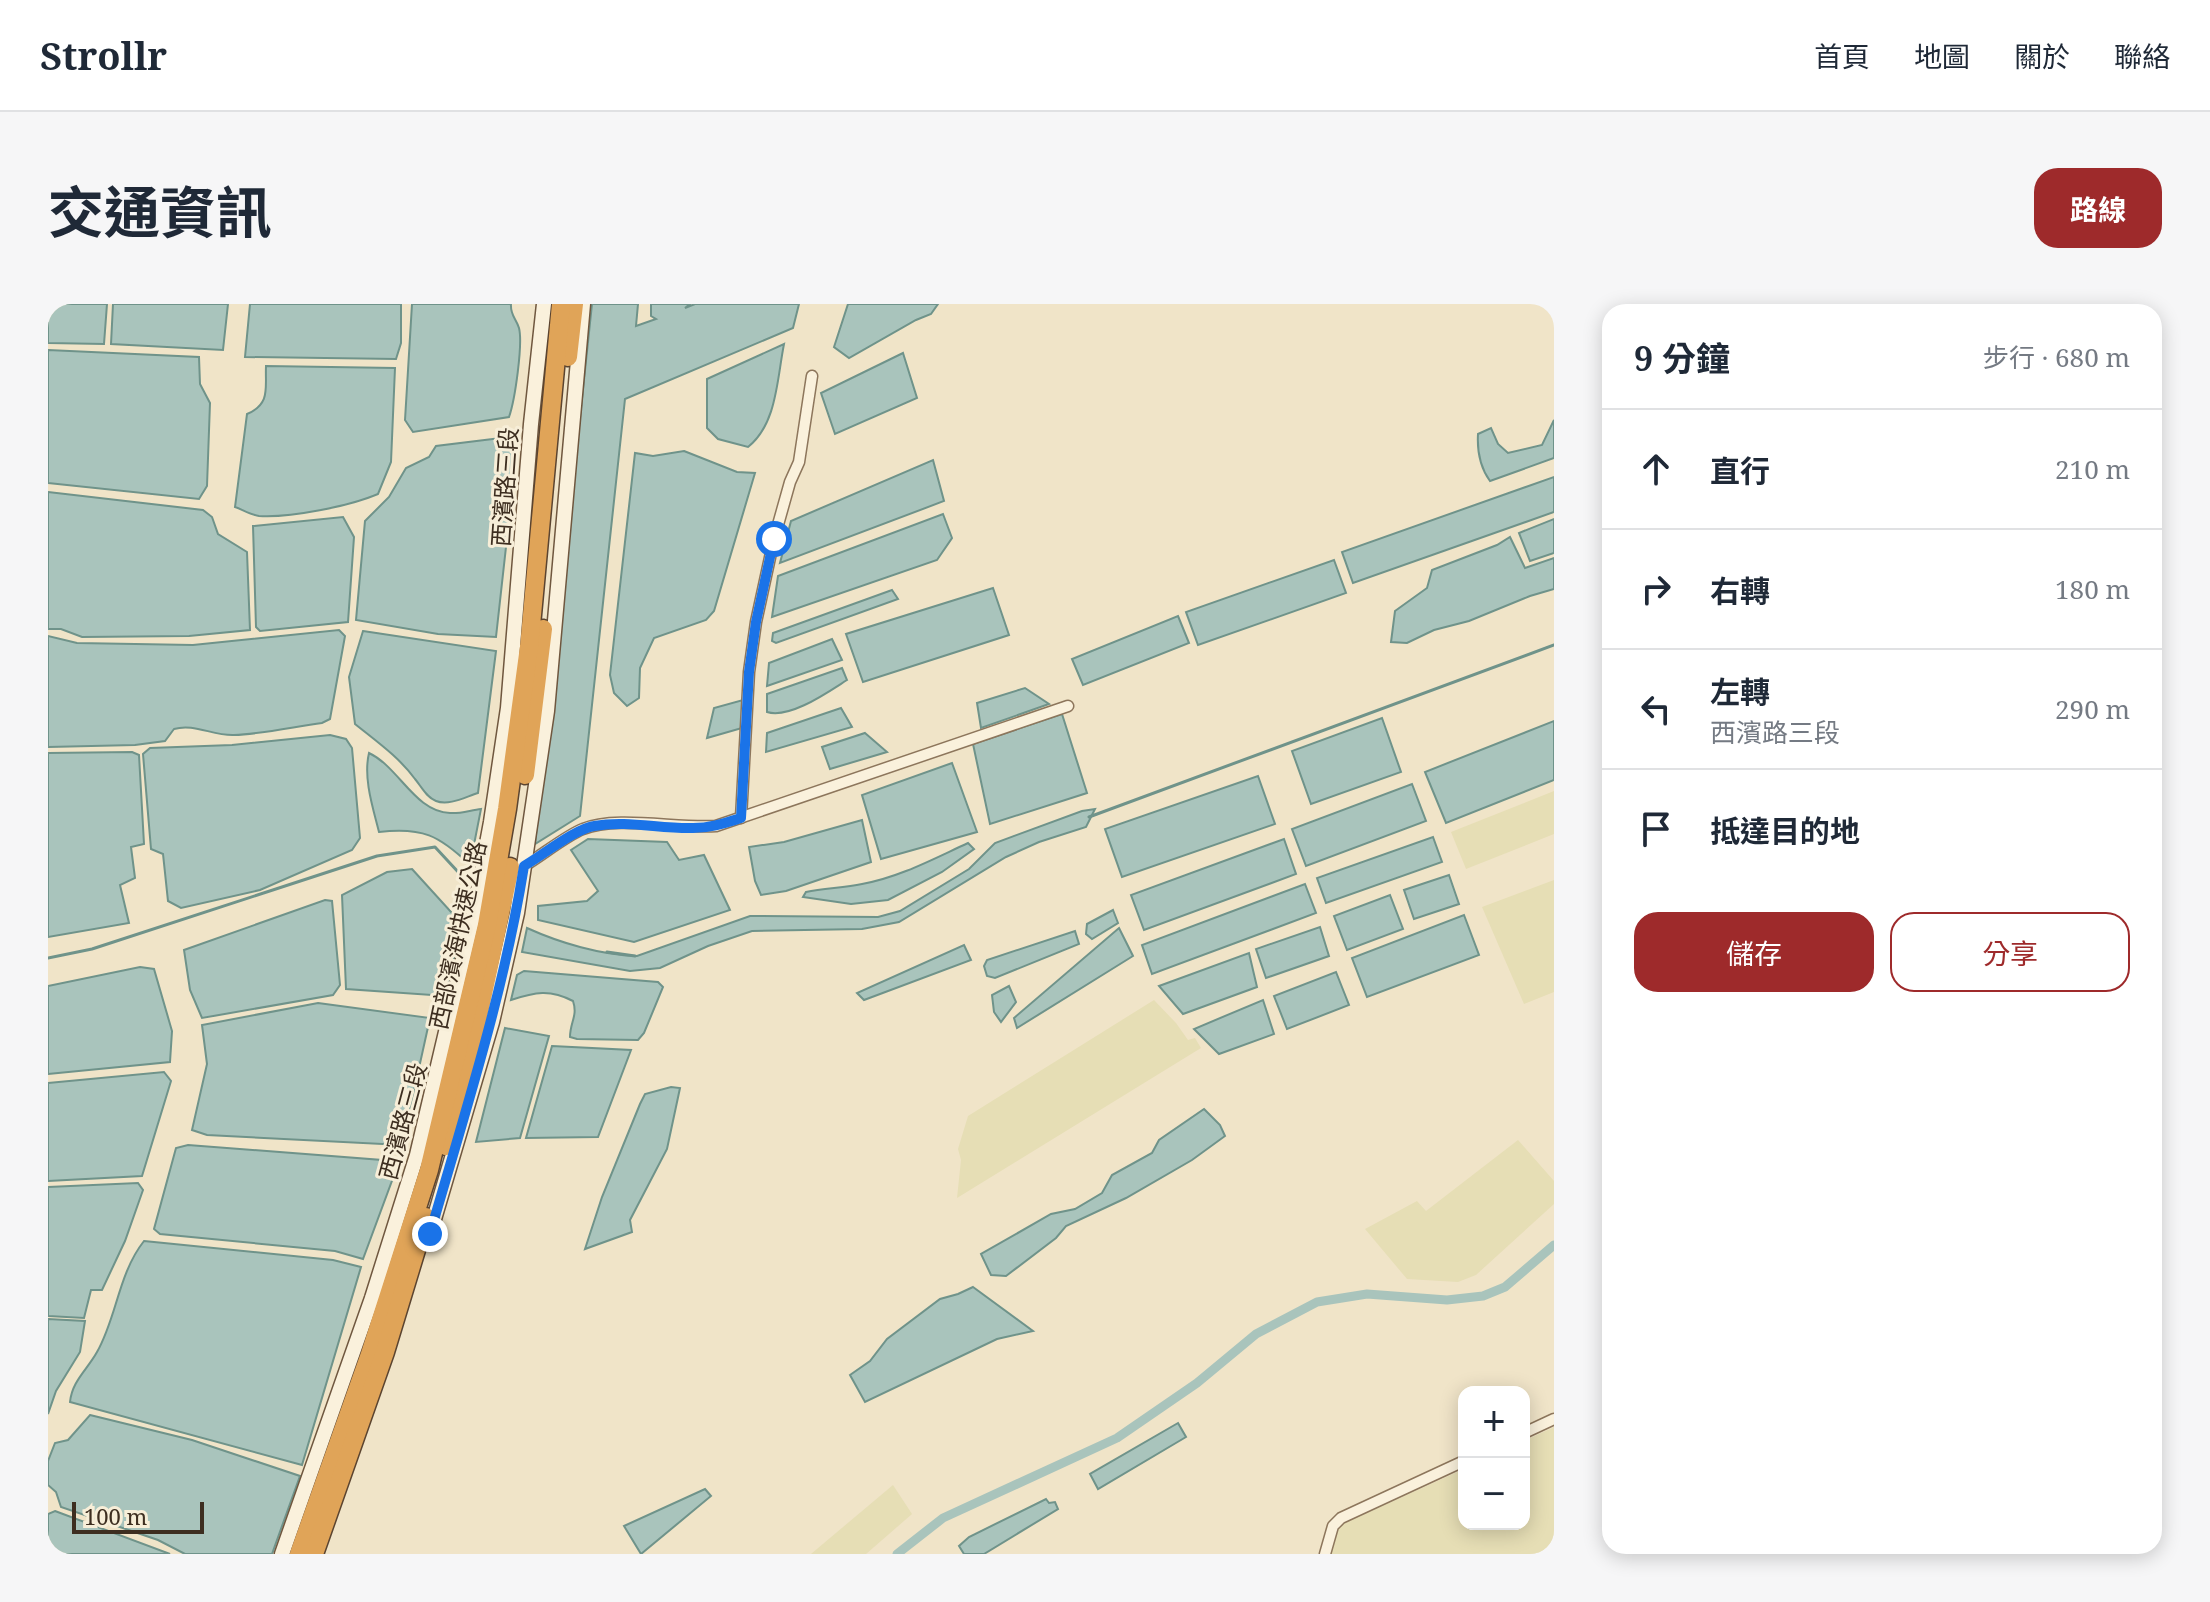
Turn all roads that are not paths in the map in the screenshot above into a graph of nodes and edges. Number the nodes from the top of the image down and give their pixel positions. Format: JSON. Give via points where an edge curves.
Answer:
{"nodes":[{"id":1,"x":544,"y":304,"type":"edge"},
{"id":2,"x":561,"y":304,"type":"edge"},
{"id":3,"x":574,"y":304,"type":"edge"},
{"id":4,"x":583,"y":304,"type":"edge"},
{"id":5,"x":812,"y":376,"type":"dead end"},
{"id":6,"x":1068,"y":706,"type":"dead end"},
{"id":7,"x":741,"y":818,"type":"junction"},
{"id":8,"x":524,"y":866,"type":"junction"},
{"id":9,"x":499,"y":897,"type":"junction"},
{"id":10,"x":492,"y":930,"type":"junction"},
{"id":11,"x":1554,"y":1419,"type":"edge"},
{"id":12,"x":1530,"y":1430,"type":"edge"},
{"id":13,"x":1458,"y":1464,"type":"edge"},
{"id":14,"x":282,"y":1554,"type":"edge"},
{"id":15,"x":299,"y":1554,"type":"edge"},
{"id":16,"x":314,"y":1554,"type":"edge"},
{"id":17,"x":323,"y":1554,"type":"edge"},
{"id":18,"x":1325,"y":1554,"type":"edge"}],
"edges":[{"from":1,"to":9,"type":"street","name":"西濱路三段","via":[[508,708]]},
{"from":2,"to":9,"type":"highway","name":"西部濱海快速公路"},
{"from":3,"to":9,"type":"highway","name":"西部濱海快速公路","via":[[539,676]]},
{"from":4,"to":8,"type":"street","name":"西濱路三段","via":[[547,711]]},
{"from":5,"to":7,"type":"street","via":[[799,462],[774,539],[756,622]]},
{"from":6,"to":7,"type":"street"},
{"from":7,"to":8,"type":"street","via":[[691,828],[594,826]]},
{"from":8,"to":9,"type":"street","name":"西濱路三段"},
{"from":9,"to":10,"type":"highway","name":"西部濱海快速公路"},
{"from":9,"to":10,"type":"street","name":"西濱路三段"},
{"from":10,"to":14,"type":"street","name":"西濱路三段"},
{"from":10,"to":15,"type":"highway","name":"西部濱海快速公路","via":[[429,1170]]},
{"from":10,"to":16,"type":"highway","name":"西部濱海快速公路","via":[[465,1078],[411,1270]]},
{"from":10,"to":17,"type":"street","name":"西濱路三段","via":[[492,1022],[413,1290]]},
{"from":11,"to":12,"type":"street"},
{"from":13,"to":18,"type":"street","via":[[1341,1518],[1333,1526]]}]}
